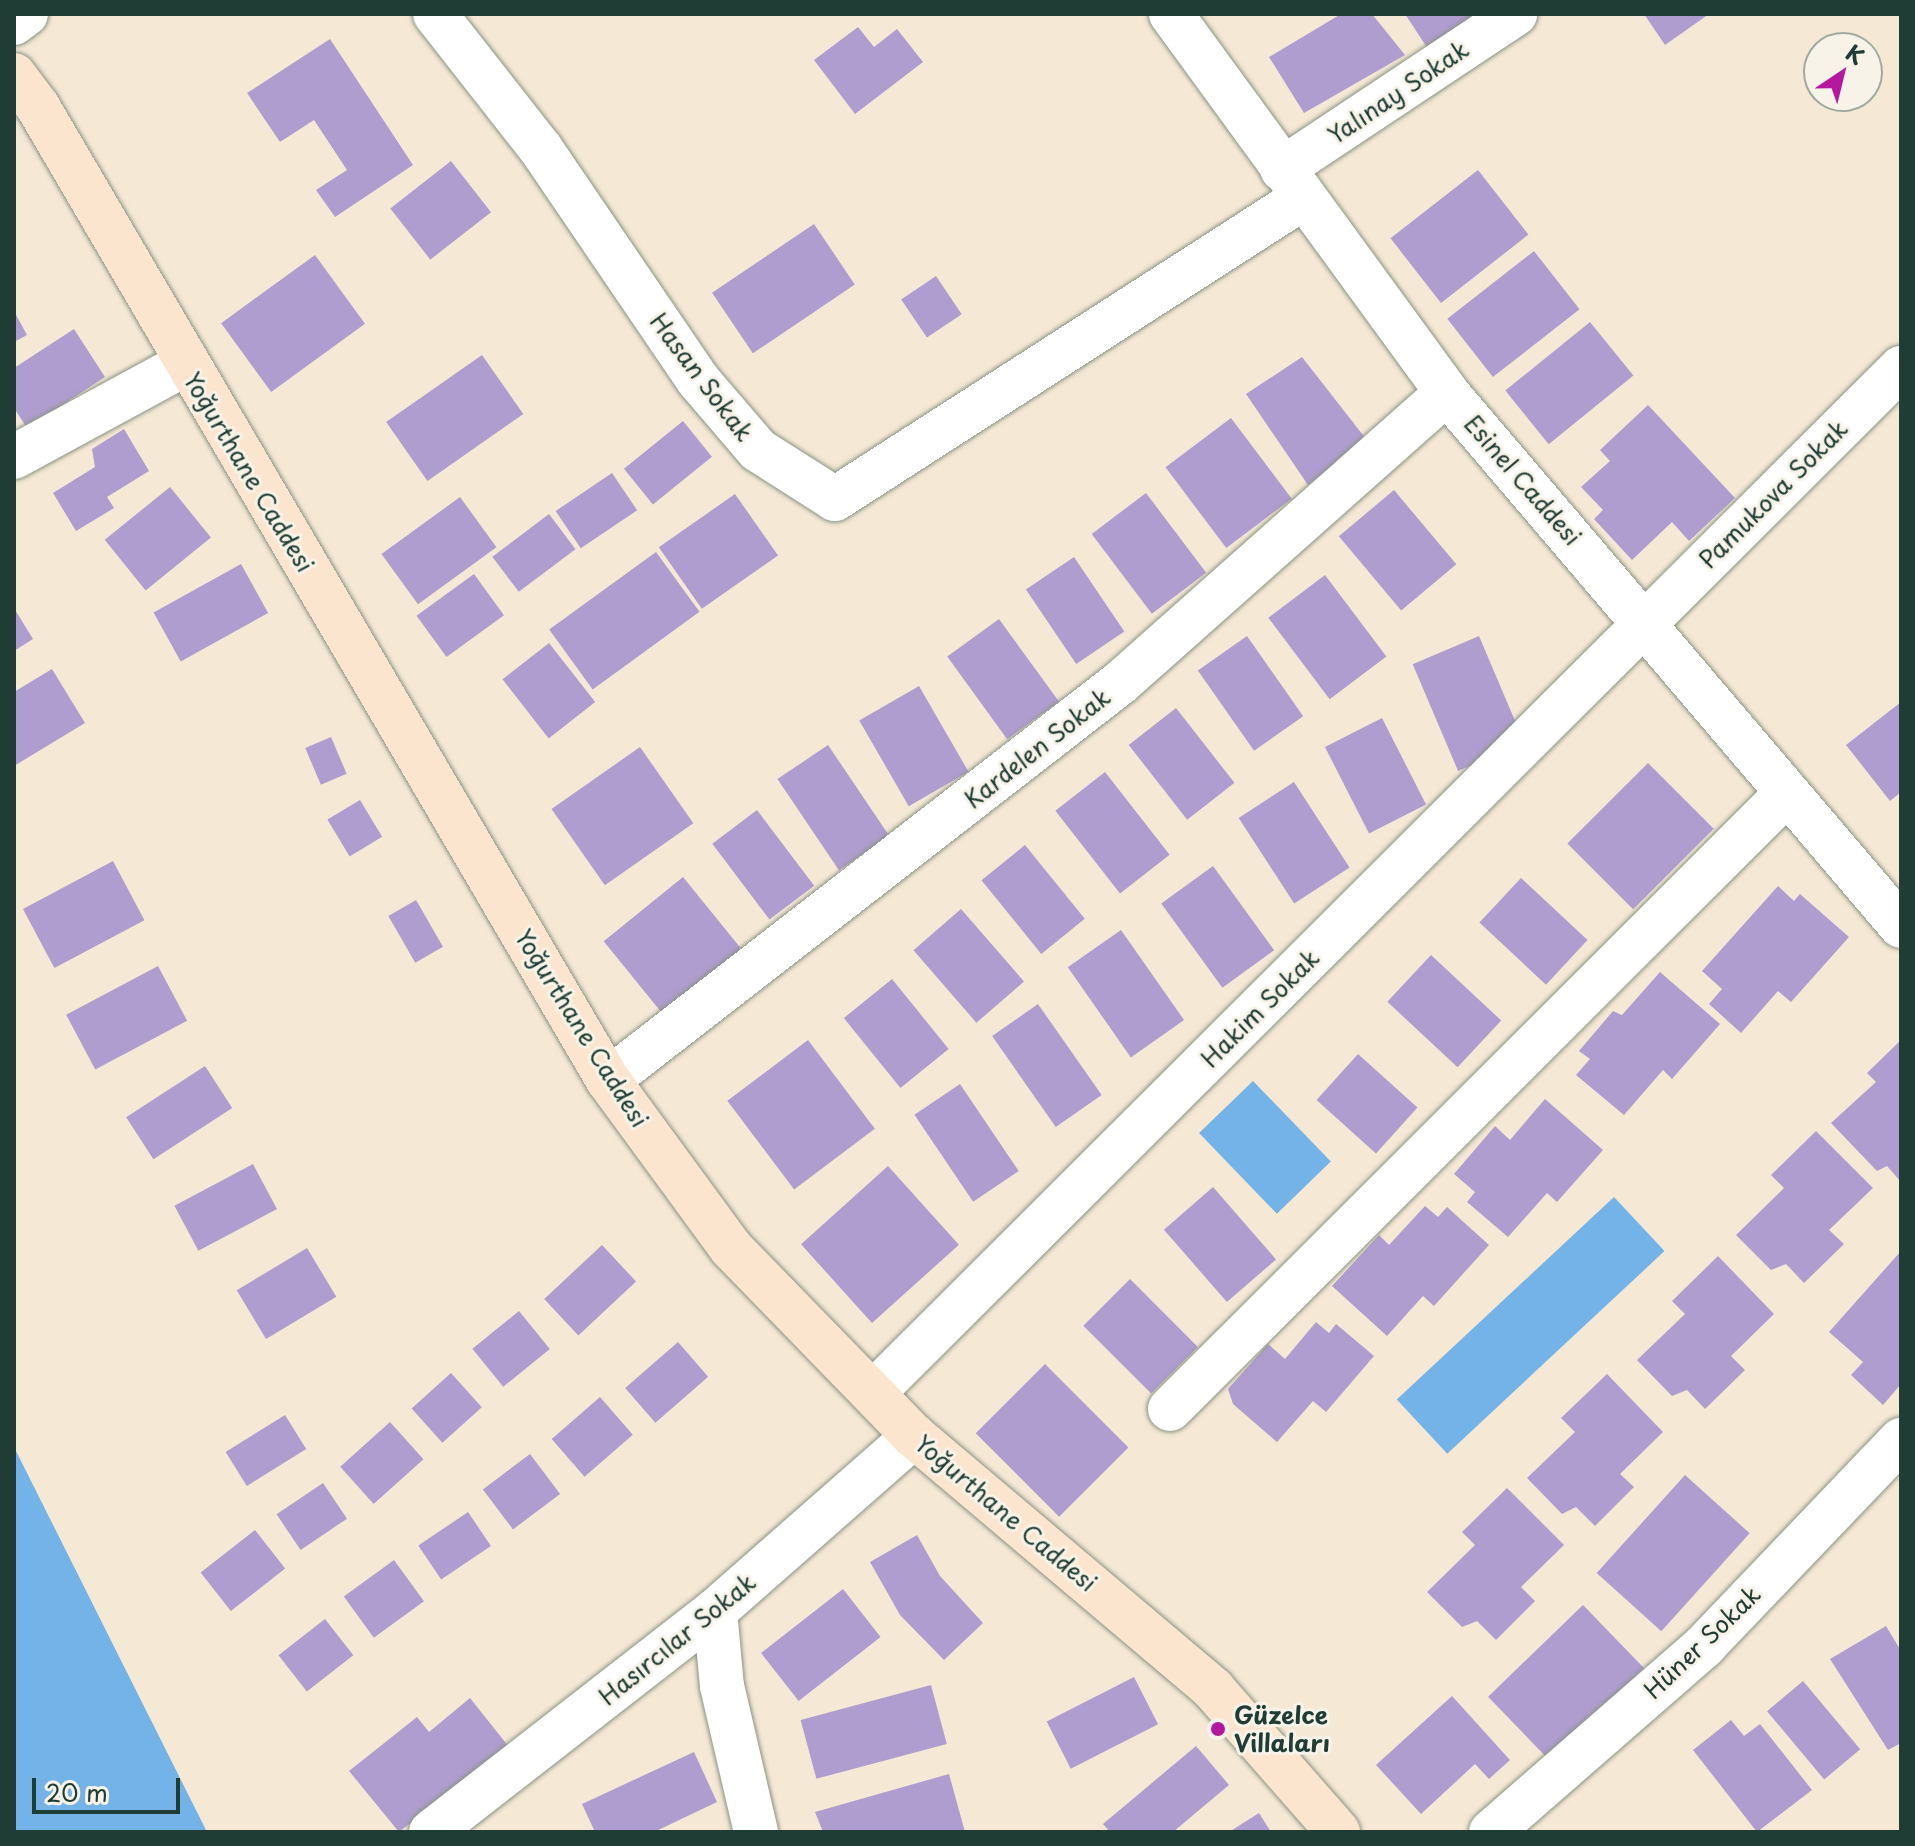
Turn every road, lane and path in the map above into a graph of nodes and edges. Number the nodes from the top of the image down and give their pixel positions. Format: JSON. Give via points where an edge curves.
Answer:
{"nodes":[{"id":1,"x":26,"y":14,"type":"edge"},
{"id":2,"x":435,"y":14,"type":"edge"},
{"id":3,"x":1171,"y":14,"type":"edge"},
{"id":4,"x":1515,"y":14,"type":"edge"},
{"id":5,"x":14,"y":23,"type":"edge"},
{"id":6,"x":22,"y":102,"type":"edge"},
{"id":7,"x":1292,"y":183,"type":"junction"},
{"id":8,"x":185,"y":364,"type":"junction"},
{"id":9,"x":1901,"y":368,"type":"edge"},
{"id":10,"x":1447,"y":393,"type":"junction"},
{"id":11,"x":14,"y":457,"type":"edge"},
{"id":12,"x":1646,"y":621,"type":"junction"},
{"id":13,"x":1787,"y":793,"type":"junction"},
{"id":14,"x":1901,"y":926,"type":"edge"},
{"id":15,"x":608,"y":1080,"type":"junction"},
{"id":16,"x":873,"y":1393,"type":"junction"},
{"id":17,"x":1170,"y":1409,"type":"dead end"},
{"id":18,"x":914,"y":1436,"type":"junction"},
{"id":19,"x":1901,"y":1440,"type":"edge"},
{"id":20,"x":715,"y":1611,"type":"junction"},
{"id":21,"x":431,"y":1832,"type":"edge"},
{"id":22,"x":756,"y":1832,"type":"edge"},
{"id":23,"x":1338,"y":1832,"type":"edge"},
{"id":24,"x":1491,"y":1832,"type":"edge"}],
"edges":[{"from":1,"to":5,"type":"street"},
{"from":2,"to":7,"type":"street","name":"Hasan Sokak","via":[[541,149],[698,380],[758,450],[835,499]]},
{"from":3,"to":7,"type":"street","name":"Esinel Caddesi"},
{"from":4,"to":7,"type":"street","name":"Yalınay Sokak"},
{"from":6,"to":8,"type":"main road","name":"Yoğurthane Caddesi"},
{"from":7,"to":10,"type":"street","name":"Esinel Caddesi"},
{"from":8,"to":11,"type":"street"},
{"from":8,"to":15,"type":"main road","name":"Yoğurthane Caddesi"},
{"from":9,"to":12,"type":"street","name":"Pamukova Sokak"},
{"from":10,"to":12,"type":"street","name":"Esinel Caddesi"},
{"from":10,"to":15,"type":"street","name":"Kardelen Sokak","via":[[1120,683]]},
{"from":12,"to":13,"type":"street","name":"Esinel Caddesi"},
{"from":12,"to":16,"type":"street","name":"Hakim Sokak"},
{"from":13,"to":14,"type":"street","name":"Esinel Caddesi"},
{"from":13,"to":17,"type":"street"},
{"from":15,"to":16,"type":"main road","name":"Yoğurthane Caddesi","via":[[731,1248]]},
{"from":16,"to":18,"type":"main road","name":"Yoğurthane Caddesi"},
{"from":18,"to":20,"type":"street","name":"Hasırcılar Sokak"},
{"from":18,"to":23,"type":"main road","name":"Yoğurthane Caddesi","via":[[1213,1689]]},
{"from":19,"to":24,"type":"street","name":"Hüner Sokak","via":[[1705,1645]]},
{"from":20,"to":21,"type":"street","name":"Hasırcılar Sokak"},
{"from":20,"to":22,"type":"street","via":[[722,1686]]}]}
